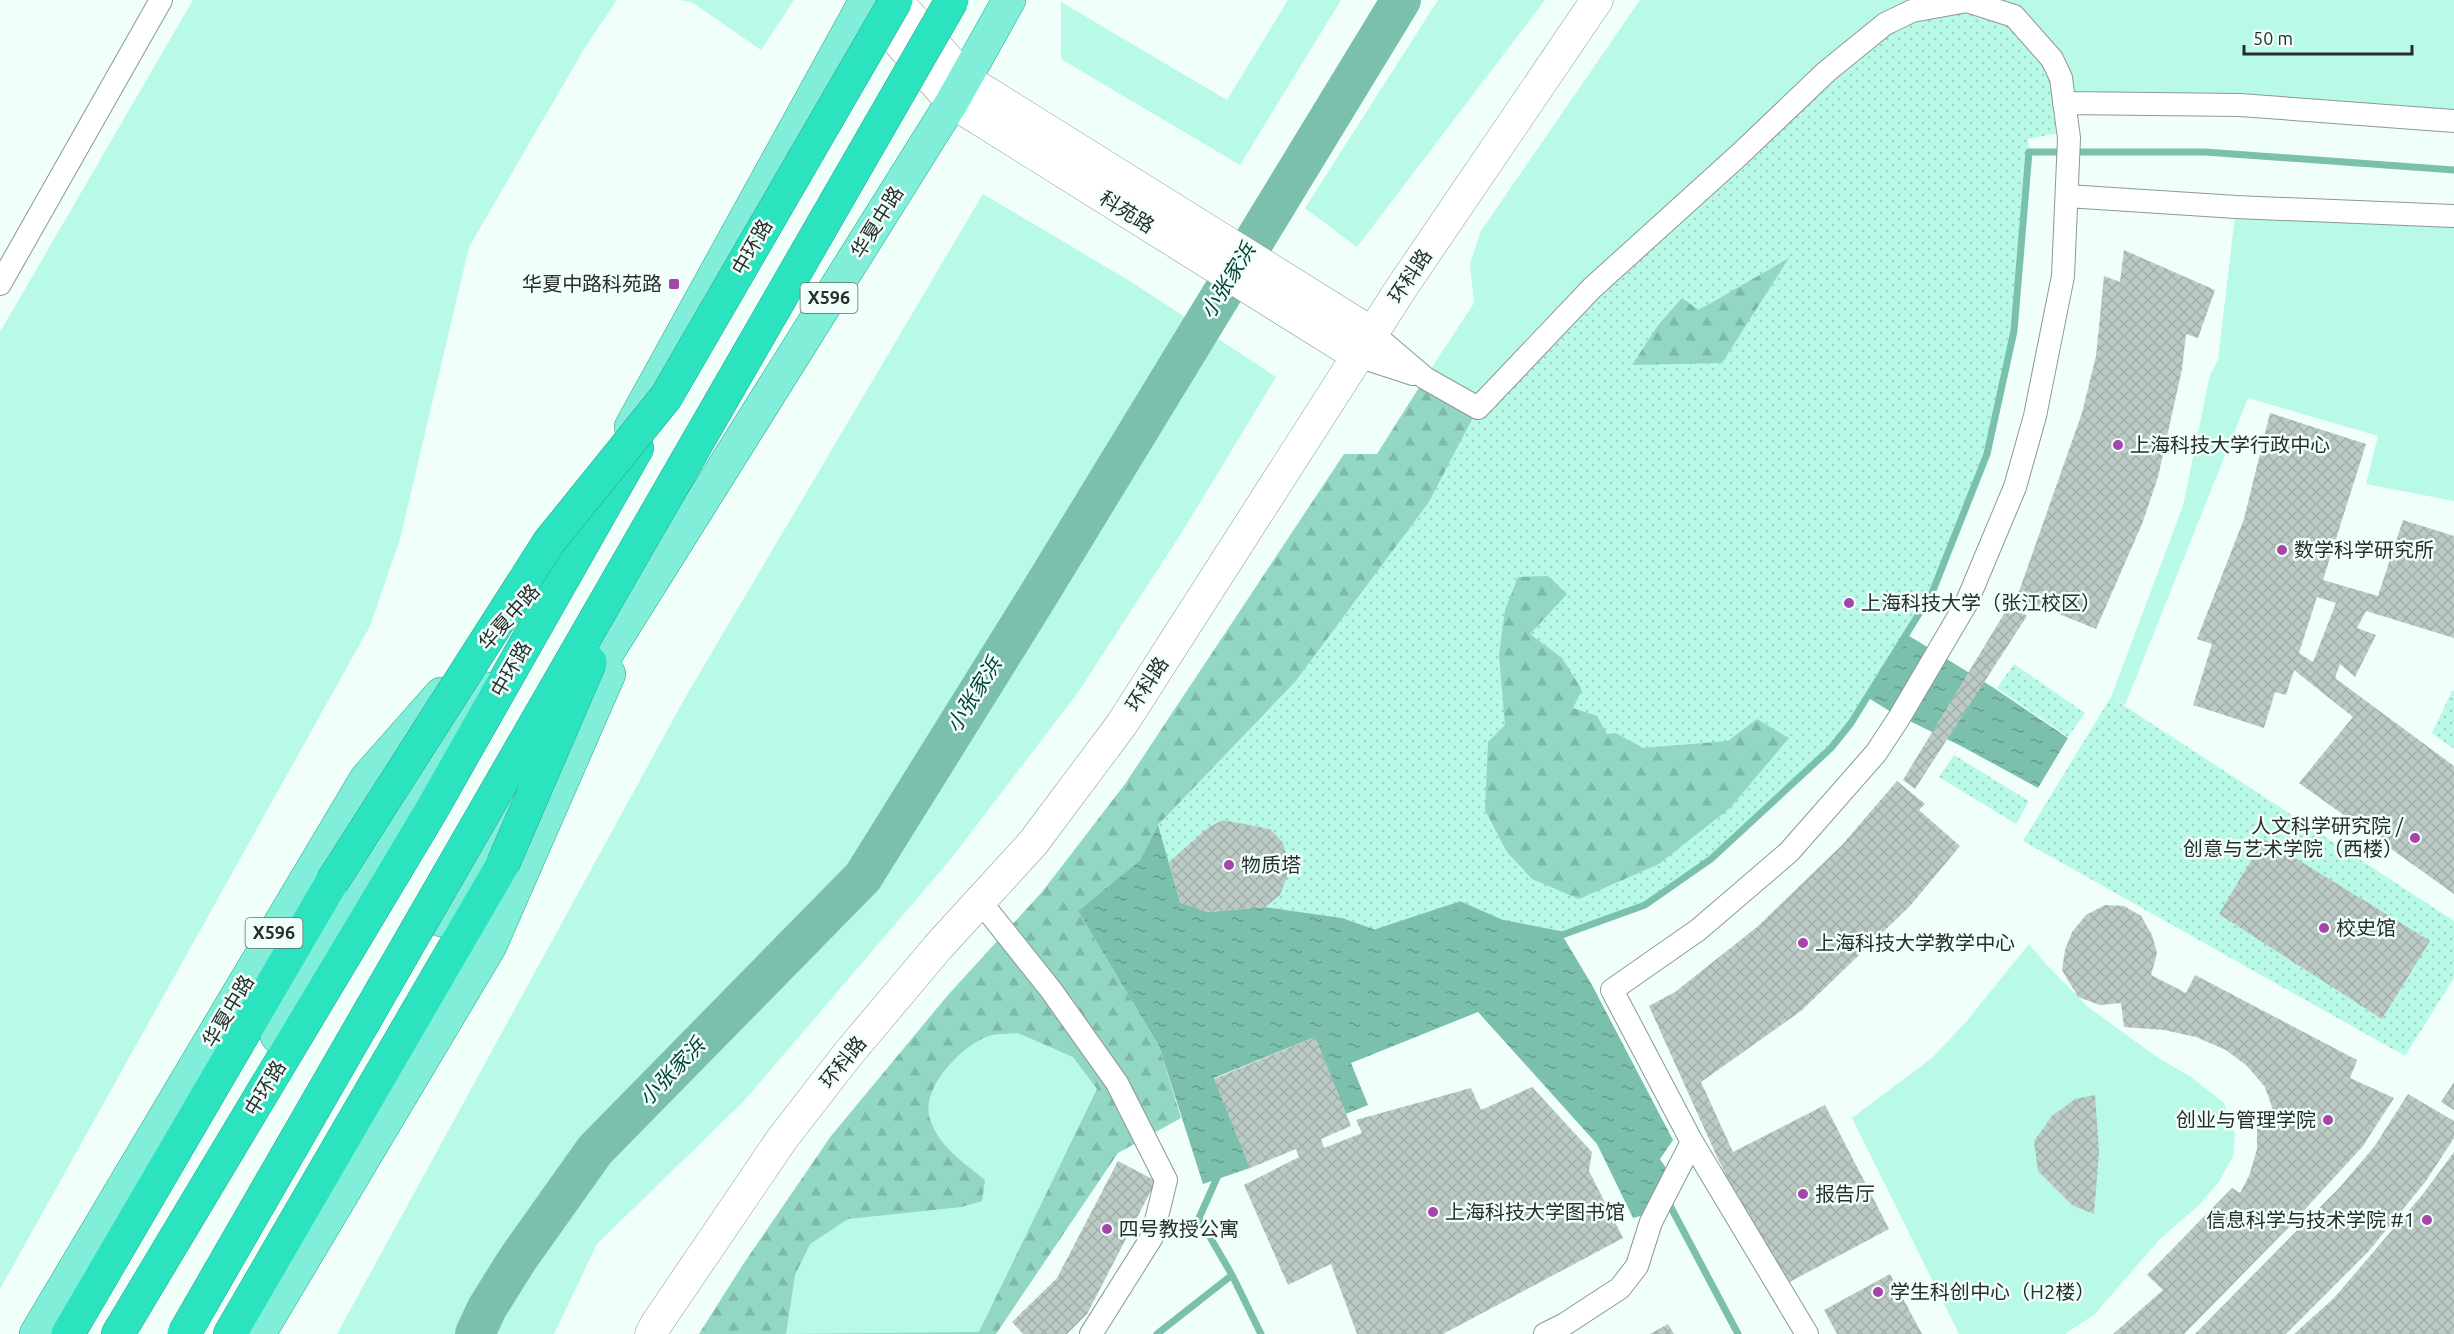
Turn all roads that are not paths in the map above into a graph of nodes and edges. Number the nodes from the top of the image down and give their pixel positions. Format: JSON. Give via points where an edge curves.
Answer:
{"nodes":[{"id":1,"x":161,"y":0,"type":"edge"},
{"id":2,"x":952,"y":0,"type":"edge"},
{"id":3,"x":1010,"y":0,"type":"edge"},
{"id":4,"x":1573,"y":0,"type":"edge"},
{"id":5,"x":1598,"y":0,"type":"edge"},
{"id":6,"x":877,"y":1,"type":"edge"},
{"id":7,"x":959,"y":91,"type":"junction"},
{"id":8,"x":2064,"y":103,"type":"junction"},
{"id":9,"x":2454,"y":121,"type":"edge"},
{"id":10,"x":2067,"y":196,"type":"junction"},
{"id":11,"x":2454,"y":216,"type":"edge"},
{"id":12,"x":2,"y":278,"type":"edge"},
{"id":13,"x":1356,"y":339,"type":"junction"},
{"id":14,"x":666,"y":397,"type":"junction"},
{"id":15,"x":652,"y":519,"type":"junction"},
{"id":16,"x":555,"y":565,"type":"junction"},
{"id":17,"x":645,"y":594,"type":"junction"},
{"id":18,"x":980,"y":901,"type":"junction"},
{"id":19,"x":1692,"y":1142,"type":"junction"},
{"id":20,"x":36,"y":1334,"type":"edge"},
{"id":21,"x":68,"y":1334,"type":"edge"},
{"id":22,"x":102,"y":1334,"type":"edge"},
{"id":23,"x":118,"y":1334,"type":"edge"},
{"id":24,"x":184,"y":1334,"type":"edge"},
{"id":25,"x":203,"y":1334,"type":"edge"},
{"id":26,"x":230,"y":1334,"type":"edge"},
{"id":27,"x":259,"y":1334,"type":"edge"},
{"id":28,"x":629,"y":1334,"type":"edge"},
{"id":29,"x":651,"y":1334,"type":"edge"},
{"id":30,"x":1091,"y":1334,"type":"edge"},
{"id":31,"x":1545,"y":1334,"type":"edge"},
{"id":32,"x":1808,"y":1334,"type":"edge"}],
"edges":[{"from":1,"to":12,"type":"street"},
{"from":2,"to":15,"type":"highway","bridge":true},
{"from":3,"to":7,"type":"main road","name":"华夏中路","number":"X596"},
{"from":4,"to":13,"type":"street","name":"环科路"},
{"from":5,"to":13,"type":"street","name":"环科路"},
{"from":6,"to":7,"type":"street","name":"科苑路"},
{"from":6,"to":14,"type":"highway","name":"中环路","bridge":true},
{"from":6,"to":16,"type":"main road","name":"华夏中路","number":"X596"},
{"from":7,"to":13,"type":"street","name":"科苑路"},
{"from":7,"to":17,"type":"main road","name":"华夏中路","number":"X596"},
{"from":8,"to":9,"type":"street","via":[[2240,105]]},
{"from":8,"to":10,"type":"street","via":[[2069,138]]},
{"from":8,"to":13,"type":"street","name":"科苑路","via":[[2061,78],[2052,59],[2014,16],[1967,1],[1912,11],[1885,24],[1826,72],[1592,288],[1478,408]]},
{"from":10,"to":11,"type":"street"},
{"from":10,"to":19,"type":"street","via":[[2063,276],[2036,416],[2015,487],[1966,604],[1876,753],[1789,852],[1708,922],[1612,990]]},
{"from":13,"to":18,"type":"street","name":"环科路","via":[[1122,724],[1033,843]]},
{"from":13,"to":28,"type":"street","name":"环科路","via":[[1106,712],[1017,831],[923,934],[766,1127],[639,1313]]},
{"from":14,"to":21,"type":"highway","bridge":true,"via":[[549,542],[332,882]]},
{"from":14,"to":23,"type":"highway","name":"中环路","bridge":true,"via":[[431,811]]},
{"from":15,"to":24,"type":"highway","bridge":true},
{"from":15,"to":26,"type":"highway","bridge":true,"via":[[503,864]]},
{"from":16,"to":20,"type":"main road","name":"华夏中路","number":"X596","via":[[366,778]]},
{"from":16,"to":22,"type":"main road","name":"华夏中路","number":"X596"},
{"from":17,"to":25,"type":"main road","name":"华夏中路","number":"X596","via":[[460,887]]},
{"from":17,"to":27,"type":"main road","name":"华夏中路","number":"X596","via":[[490,946]]},
{"from":18,"to":29,"type":"street","name":"环科路","via":[[848,1054],[782,1139]]},
{"from":18,"to":30,"type":"street","via":[[1118,1083],[1166,1180],[1152,1237]]},
{"from":19,"to":31,"type":"street","via":[[1651,1222],[1637,1266],[1620,1288]]},
{"from":19,"to":32,"type":"street"}]}
